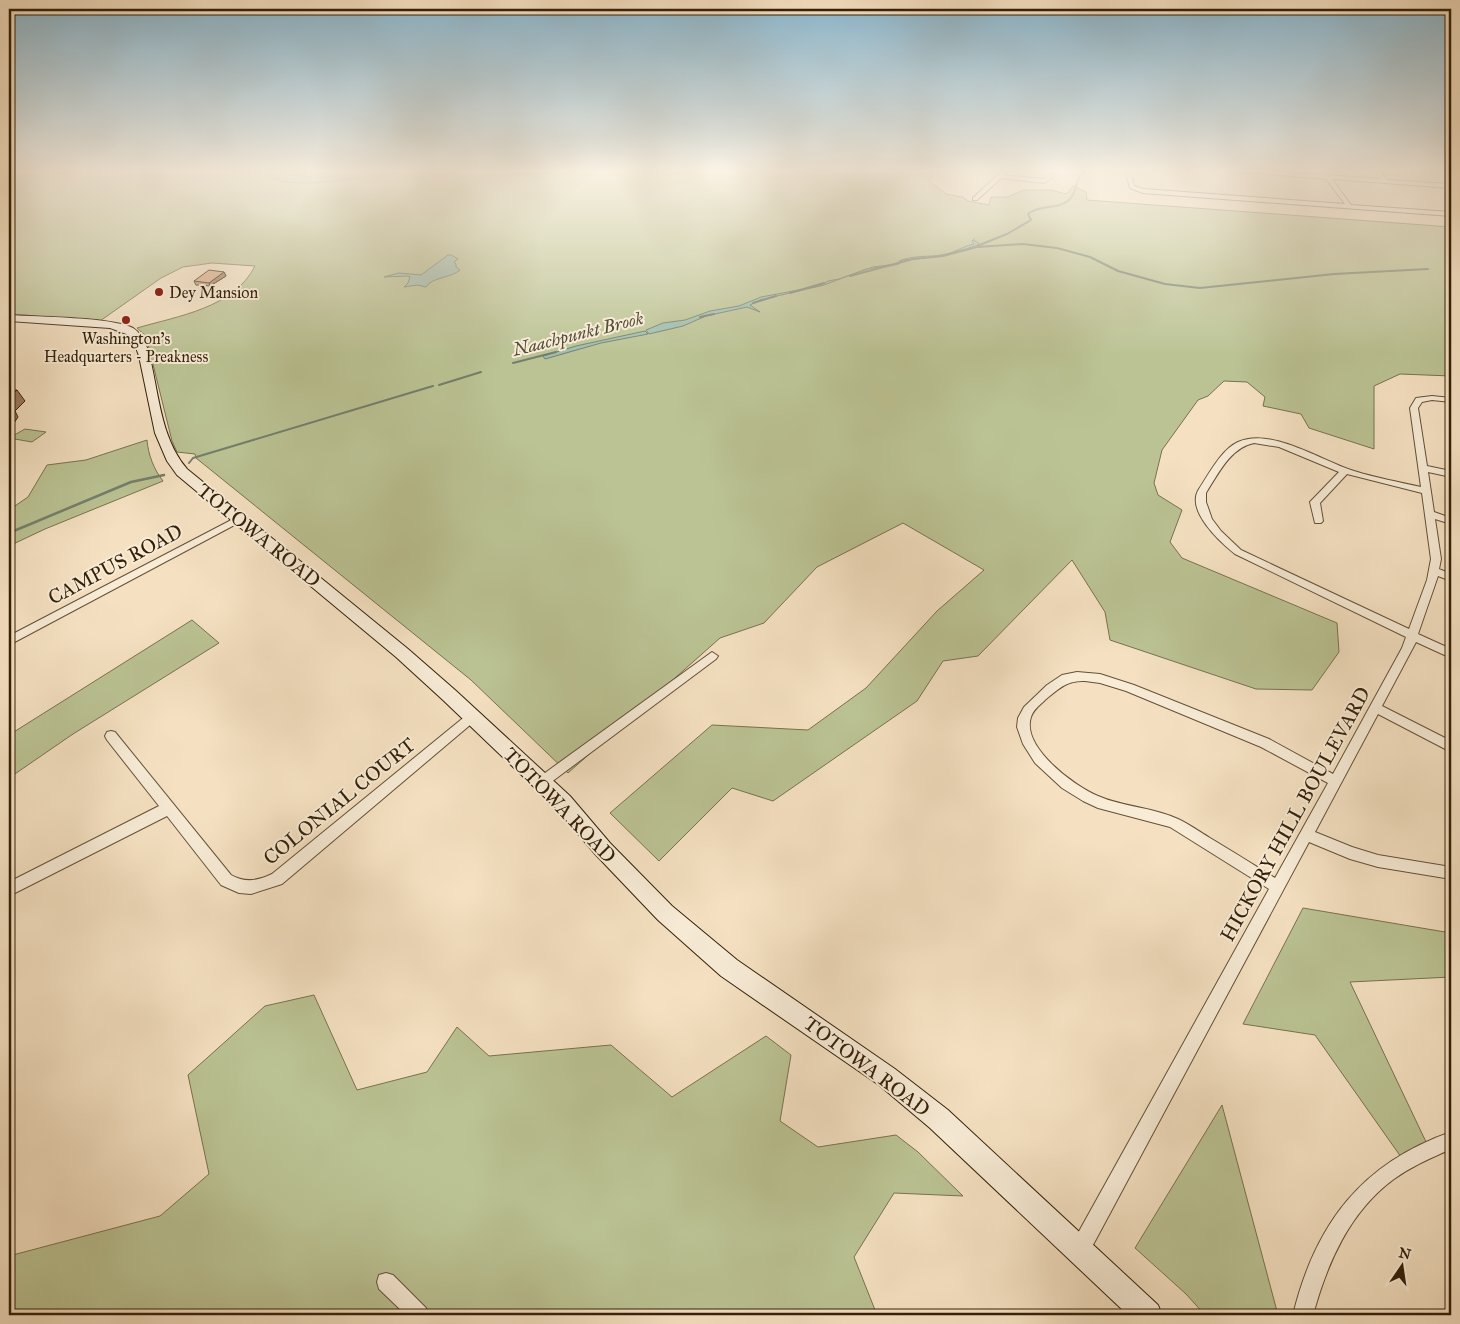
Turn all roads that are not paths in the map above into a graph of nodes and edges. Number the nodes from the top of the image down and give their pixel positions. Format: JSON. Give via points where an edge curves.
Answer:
{"nodes":[{"id":1,"x":9,"y":318,"type":"edge"},
{"id":2,"x":1451,"y":400,"type":"edge"},
{"id":3,"x":1423,"y":468,"type":"junction"},
{"id":4,"x":1345,"y":471,"type":"junction"},
{"id":5,"x":1451,"y":474,"type":"edge"},
{"id":6,"x":1426,"y":491,"type":"junction"},
{"id":7,"x":1429,"y":514,"type":"junction"},
{"id":8,"x":239,"y":519,"type":"junction"},
{"id":9,"x":1318,"y":521,"type":"dead end"},
{"id":10,"x":1451,"y":521,"type":"edge"},
{"id":11,"x":1434,"y":571,"type":"junction"},
{"id":12,"x":1451,"y":578,"type":"edge"},
{"id":13,"x":1413,"y":636,"type":"junction"},
{"id":14,"x":9,"y":641,"type":"edge"},
{"id":15,"x":1451,"y":654,"type":"edge"},
{"id":16,"x":712,"y":656,"type":"dead end"},
{"id":17,"x":1376,"y":708,"type":"junction"},
{"id":18,"x":472,"y":717,"type":"junction"},
{"id":19,"x":111,"y":736,"type":"dead end"},
{"id":20,"x":1451,"y":747,"type":"edge"},
{"id":21,"x":1335,"y":781,"type":"junction"},
{"id":22,"x":542,"y":782,"type":"junction"},
{"id":23,"x":168,"y":808,"type":"junction"},
{"id":24,"x":1306,"y":834,"type":"junction"},
{"id":25,"x":1451,"y":873,"type":"edge"},
{"id":26,"x":1278,"y":887,"type":"junction"},
{"id":27,"x":9,"y":889,"type":"edge"},
{"id":28,"x":1451,"y":1140,"type":"edge"},
{"id":29,"x":1079,"y":1251,"type":"junction"},
{"id":30,"x":386,"y":1282,"type":"dead end"},
{"id":31,"x":419,"y":1315,"type":"edge"},
{"id":32,"x":1148,"y":1315,"type":"edge"},
{"id":33,"x":1303,"y":1315,"type":"edge"}],
"edges":[{"from":1,"to":8,"type":"main road","name":"TOTOWA ROAD","via":[[110,325],[134,333],[164,442],[172,460]]},
{"from":2,"to":3,"type":"street","name":"HICKORY HILL BOULEVARD","via":[[1432,398],[1416,403],[1414,408]]},
{"from":3,"to":5,"type":"street"},
{"from":3,"to":6,"type":"street","name":"HICKORY HILL BOULEVARD"},
{"from":4,"to":6,"type":"street"},
{"from":4,"to":9,"type":"street","via":[[1314,502]]},
{"from":4,"to":13,"type":"street","via":[[1273,443],[1240,443],[1232,449],[1201,493],[1202,509],[1212,527],[1238,552]]},
{"from":6,"to":7,"type":"street","name":"HICKORY HILL BOULEVARD"},
{"from":7,"to":10,"type":"street"},
{"from":7,"to":11,"type":"street","name":"HICKORY HILL BOULEVARD","via":[[1436,559]]},
{"from":8,"to":14,"type":"street","name":"CAMPUS ROAD"},
{"from":8,"to":18,"type":"main road","name":"TOTOWA ROAD","via":[[402,653]]},
{"from":11,"to":12,"type":"street"},
{"from":11,"to":13,"type":"street","name":"HICKORY HILL BOULEVARD"},
{"from":13,"to":15,"type":"street"},
{"from":13,"to":17,"type":"street","name":"HICKORY HILL BOULEVARD"},
{"from":16,"to":22,"type":"street"},
{"from":17,"to":20,"type":"street"},
{"from":17,"to":21,"type":"street","name":"HICKORY HILL BOULEVARD"},
{"from":18,"to":22,"type":"main road","name":"TOTOWA ROAD"},
{"from":18,"to":23,"type":"street","name":"COLONIAL COURT","via":[[277,879],[252,889],[226,880]]},
{"from":19,"to":23,"type":"street","name":"COLONIAL COURT"},
{"from":21,"to":24,"type":"street","name":"HICKORY HILL BOULEVARD"},
{"from":21,"to":26,"type":"street","via":[[1265,743],[1112,682],[1070,677],[1056,684],[1028,709],[1022,727],[1031,749],[1053,773],[1093,800],[1174,823]]},
{"from":22,"to":29,"type":"main road","name":"TOTOWA ROAD","via":[[665,913],[728,968],[824,1032],[939,1119]]},
{"from":23,"to":27,"type":"street"},
{"from":24,"to":25,"type":"street","via":[[1378,862]]},
{"from":24,"to":26,"type":"street","name":"HICKORY HILL BOULEVARD"},
{"from":26,"to":29,"type":"street","name":"HICKORY HILL BOULEVARD"},
{"from":28,"to":33,"type":"street","via":[[1405,1161],[1355,1202],[1338,1227],[1312,1283]]},
{"from":29,"to":32,"type":"main road","name":"TOTOWA ROAD"},
{"from":30,"to":31,"type":"street"}]}
